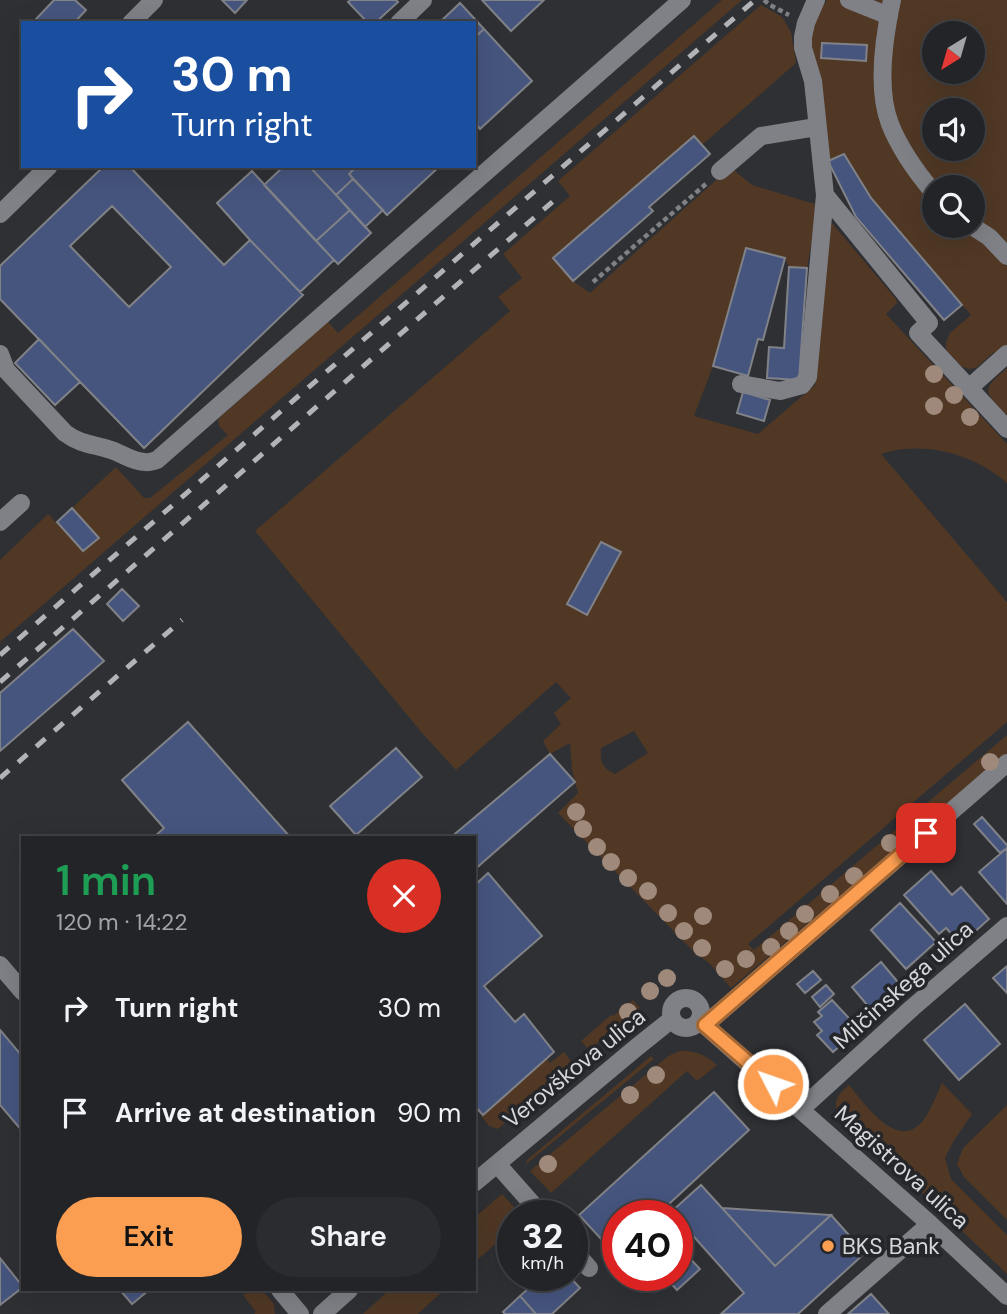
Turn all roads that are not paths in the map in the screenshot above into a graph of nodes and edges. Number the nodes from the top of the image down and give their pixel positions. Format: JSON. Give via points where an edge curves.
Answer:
{"nodes":[{"id":1,"x":153,"y":0,"type":"edge"},
{"id":2,"x":423,"y":0,"type":"edge"},
{"id":3,"x":682,"y":0,"type":"edge"},
{"id":4,"x":816,"y":0,"type":"edge"},
{"id":5,"x":849,"y":0,"type":"edge"},
{"id":6,"x":890,"y":8,"type":"edge"},
{"id":7,"x":133,"y":21,"type":"edge"},
{"id":8,"x":401,"y":21,"type":"edge"},
{"id":9,"x":818,"y":128,"type":"junction"},
{"id":10,"x":47,"y":168,"type":"edge"},
{"id":11,"x":720,"y":171,"type":"road end"},
{"id":12,"x":922,"y":178,"type":"edge"},
{"id":13,"x":825,"y":195,"type":"junction"},
{"id":14,"x":0,"y":214,"type":"edge"},
{"id":15,"x":985,"y":235,"type":"edge"},
{"id":16,"x":1007,"y":256,"type":"edge"},
{"id":17,"x":0,"y":354,"type":"edge"},
{"id":18,"x":1007,"y":354,"type":"edge"},
{"id":19,"x":741,"y":384,"type":"dead end"},
{"id":20,"x":969,"y":388,"type":"junction"},
{"id":21,"x":1007,"y":429,"type":"edge"},
{"id":22,"x":21,"y":503,"type":"dead end"},
{"id":23,"x":0,"y":522,"type":"edge"},
{"id":24,"x":1007,"y":763,"type":"edge"},
{"id":25,"x":1007,"y":926,"type":"edge"},
{"id":26,"x":0,"y":965,"type":"edge"},
{"id":27,"x":21,"y":990,"type":"edge"},
{"id":28,"x":673,"y":1019,"type":"junction"},
{"id":29,"x":702,"y":1022,"type":"junction"},
{"id":30,"x":801,"y":1108,"type":"junction"},
{"id":31,"x":497,"y":1164,"type":"junction"},
{"id":32,"x":476,"y":1181,"type":"edge"},
{"id":33,"x":529,"y":1200,"type":"edge"},
{"id":34,"x":930,"y":1224,"type":"junction"},
{"id":35,"x":281,"y":1291,"type":"edge"},
{"id":36,"x":348,"y":1291,"type":"edge"},
{"id":37,"x":1007,"y":1296,"type":"edge"},
{"id":38,"x":300,"y":1314,"type":"edge"},
{"id":39,"x":321,"y":1314,"type":"edge"},
{"id":40,"x":827,"y":1314,"type":"edge"}],
"edges":[{"from":1,"to":7,"type":"street"},
{"from":2,"to":8,"type":"street"},
{"from":3,"to":17,"type":"street","via":[[157,460],[136,461],[75,440],[6,370]]},
{"from":4,"to":9,"type":"street","via":[[803,37]]},
{"from":5,"to":6,"type":"street"},
{"from":6,"to":12,"type":"street","via":[[877,54],[883,95],[890,124]]},
{"from":9,"to":11,"type":"street","via":[[761,136]]},
{"from":9,"to":13,"type":"street"},
{"from":10,"to":14,"type":"street"},
{"from":13,"to":19,"type":"street","via":[[808,376],[802,385],[780,391]]},
{"from":13,"to":20,"type":"street","via":[[929,323],[918,333]]},
{"from":15,"to":16,"type":"street"},
{"from":18,"to":20,"type":"street"},
{"from":20,"to":21,"type":"street"},
{"from":22,"to":23,"type":"street"},
{"from":24,"to":29,"type":"street"},
{"from":25,"to":30,"type":"street","name":"Milčinskega ulica"},
{"from":26,"to":27,"type":"street"},
{"from":28,"to":29,"type":"street","via":[[688,1027]]},
{"from":28,"to":29,"type":"street","via":[[674,1004],[687,998],[699,1006]]},
{"from":28,"to":31,"type":"street","name":"Verovškova ulica"},
{"from":29,"to":30,"type":"street","name":"Magistrova ulica"},
{"from":30,"to":34,"type":"street","name":"Magistrova ulica"},
{"from":31,"to":32,"type":"street","name":"Verovškova ulica"},
{"from":31,"to":33,"type":"street"},
{"from":34,"to":37,"type":"street","name":"Magistrova ulica"},
{"from":34,"to":40,"type":"street"},
{"from":35,"to":38,"type":"street"},
{"from":36,"to":39,"type":"street"}]}
